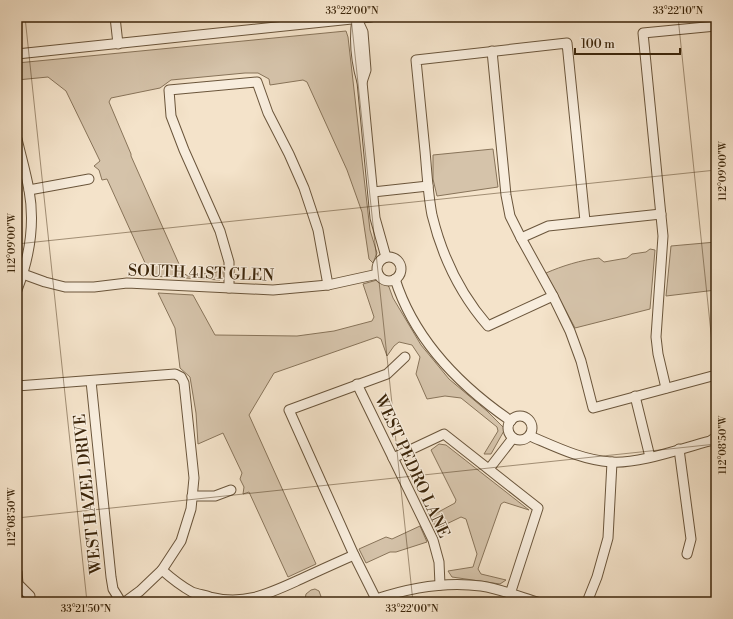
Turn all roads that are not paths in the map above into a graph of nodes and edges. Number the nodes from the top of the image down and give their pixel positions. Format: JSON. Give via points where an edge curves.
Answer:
{"nodes":[{"id":1,"x":115,"y":17,"type":"edge"},
{"id":2,"x":371,"y":17,"type":"edge"},
{"id":3,"x":354,"y":18,"type":"edge"},
{"id":4,"x":716,"y":26,"type":"edge"},
{"id":5,"x":118,"y":44,"type":"junction"},
{"id":6,"x":492,"y":51,"type":"junction"},
{"id":7,"x":17,"y":54,"type":"edge"},
{"id":8,"x":17,"y":139,"type":"edge"},
{"id":9,"x":89,"y":179,"type":"dead end"},
{"id":10,"x":428,"y":186,"type":"junction"},
{"id":11,"x":29,"y":190,"type":"junction"},
{"id":12,"x":373,"y":192,"type":"junction"},
{"id":13,"x":661,"y":214,"type":"junction"},
{"id":14,"x":585,"y":221,"type":"junction"},
{"id":15,"x":521,"y":238,"type":"junction"},
{"id":16,"x":386,"y":257,"type":"junction"},
{"id":17,"x":23,"y":274,"type":"junction"},
{"id":18,"x":378,"y":274,"type":"junction"},
{"id":19,"x":395,"y":279,"type":"junction"},
{"id":20,"x":328,"y":285,"type":"junction"},
{"id":21,"x":229,"y":288,"type":"junction"},
{"id":22,"x":17,"y":290,"type":"edge"},
{"id":23,"x":553,"y":296,"type":"junction"},
{"id":24,"x":405,"y":357,"type":"dead end"},
{"id":25,"x":716,"y":375,"type":"edge"},
{"id":26,"x":90,"y":381,"type":"junction"},
{"id":27,"x":357,"y":384,"type":"junction"},
{"id":28,"x":17,"y":386,"type":"edge"},
{"id":29,"x":666,"y":388,"type":"junction"},
{"id":30,"x":635,"y":396,"type":"junction"},
{"id":31,"x":511,"y":421,"type":"junction"},
{"id":32,"x":530,"y":436,"type":"junction"},
{"id":33,"x":716,"y":437,"type":"edge"},
{"id":34,"x":513,"y":438,"type":"junction"},
{"id":35,"x":679,"y":449,"type":"junction"},
{"id":36,"x":650,"y":457,"type":"junction"},
{"id":37,"x":393,"y":458,"type":"junction"},
{"id":38,"x":612,"y":462,"type":"junction"},
{"id":39,"x":489,"y":469,"type":"junction"},
{"id":40,"x":231,"y":490,"type":"dead end"},
{"id":41,"x":192,"y":496,"type":"junction"},
{"id":42,"x":687,"y":554,"type":"dead end"},
{"id":43,"x":354,"y":555,"type":"junction"},
{"id":44,"x":162,"y":570,"type":"junction"},
{"id":45,"x":17,"y":572,"type":"edge"},
{"id":46,"x":440,"y":585,"type":"junction"},
{"id":47,"x":510,"y":594,"type":"junction"},
{"id":48,"x":30,"y":596,"type":"dead end"},
{"id":49,"x":121,"y":602,"type":"edge"},
{"id":50,"x":125,"y":602,"type":"edge"},
{"id":51,"x":537,"y":602,"type":"edge"},
{"id":52,"x":587,"y":602,"type":"edge"}],
"edges":[{"from":1,"to":5,"type":"street"},
{"from":2,"to":3,"type":"street"},
{"from":3,"to":5,"type":"street"},
{"from":3,"to":12,"type":"street","via":[[363,32],[366,70],[362,82]]},
{"from":4,"to":13,"type":"street","via":[[643,33]]},
{"from":5,"to":7,"type":"street"},
{"from":6,"to":10,"type":"street","via":[[416,60]]},
{"from":6,"to":14,"type":"street","via":[[566,44]]},
{"from":6,"to":15,"type":"street","via":[[506,195],[510,216]]},
{"from":8,"to":11,"type":"street"},
{"from":9,"to":11,"type":"street"},
{"from":10,"to":12,"type":"street"},
{"from":10,"to":23,"type":"street","via":[[432,215],[455,277],[476,312],[488,326]]},
{"from":11,"to":17,"type":"street","via":[[31,225]]},
{"from":12,"to":16,"type":"street","via":[[375,218]]},
{"from":13,"to":14,"type":"street"},
{"from":13,"to":29,"type":"street","via":[[663,236],[656,337]]},
{"from":14,"to":15,"type":"street","via":[[548,226]]},
{"from":15,"to":23,"type":"street"},
{"from":16,"to":18,"type":"street","via":[[378,263]]},
{"from":16,"to":19,"type":"street","via":[[394,258],[400,263],[400,274]]},
{"from":17,"to":21,"type":"street","name":"SOUTH 41ST GLEN","via":[[65,287],[127,283]]},
{"from":17,"to":22,"type":"street"},
{"from":18,"to":19,"type":"street","via":[[387,280]]},
{"from":18,"to":20,"type":"street","name":"SOUTH 41ST GLEN"},
{"from":19,"to":31,"type":"street","via":[[414,321],[435,352],[462,382]]},
{"from":20,"to":21,"type":"street","name":"SOUTH 41ST GLEN","via":[[273,290]]},
{"from":20,"to":21,"type":"street","via":[[318,230],[304,188],[268,113],[257,82],[169,90],[171,116],[220,231],[229,262]]},
{"from":23,"to":30,"type":"street","via":[[581,361],[593,408]]},
{"from":24,"to":27,"type":"street","via":[[387,374]]},
{"from":25,"to":29,"type":"street"},
{"from":26,"to":28,"type":"street"},
{"from":26,"to":41,"type":"street","via":[[175,374],[181,377],[184,383],[194,478]]},
{"from":26,"to":49,"type":"street","name":"WEST HAZEL DRIVE","via":[[111,577],[113,589]]},
{"from":27,"to":37,"type":"street","name":"WEST PEDRO LANE"},
{"from":27,"to":43,"type":"street","via":[[289,410]]},
{"from":29,"to":30,"type":"street"},
{"from":30,"to":36,"type":"street"},
{"from":31,"to":32,"type":"street","via":[[521,416],[528,419],[532,425]]},
{"from":31,"to":34,"type":"street","via":[[508,428]]},
{"from":32,"to":34,"type":"street","via":[[524,440]]},
{"from":32,"to":38,"type":"street","via":[[568,453]]},
{"from":33,"to":35,"type":"street"},
{"from":34,"to":39,"type":"street"},
{"from":35,"to":36,"type":"street"},
{"from":35,"to":42,"type":"street","via":[[691,539]]},
{"from":36,"to":38,"type":"street"},
{"from":37,"to":39,"type":"street","via":[[444,434]]},
{"from":37,"to":46,"type":"street","name":"WEST PEDRO LANE","via":[[433,540],[439,562]]},
{"from":38,"to":52,"type":"street","via":[[608,538]]},
{"from":39,"to":47,"type":"street","via":[[538,508]]},
{"from":40,"to":41,"type":"street","via":[[215,496]]},
{"from":41,"to":44,"type":"street","via":[[191,509],[181,541]]},
{"from":43,"to":44,"type":"street","via":[[260,597],[231,601],[193,592]]},
{"from":43,"to":46,"type":"street","via":[[376,599]]},
{"from":44,"to":50,"type":"street"},
{"from":45,"to":48,"type":"street","via":[[18,584]]},
{"from":46,"to":47,"type":"street","via":[[481,586]]},
{"from":47,"to":51,"type":"street"}]}
